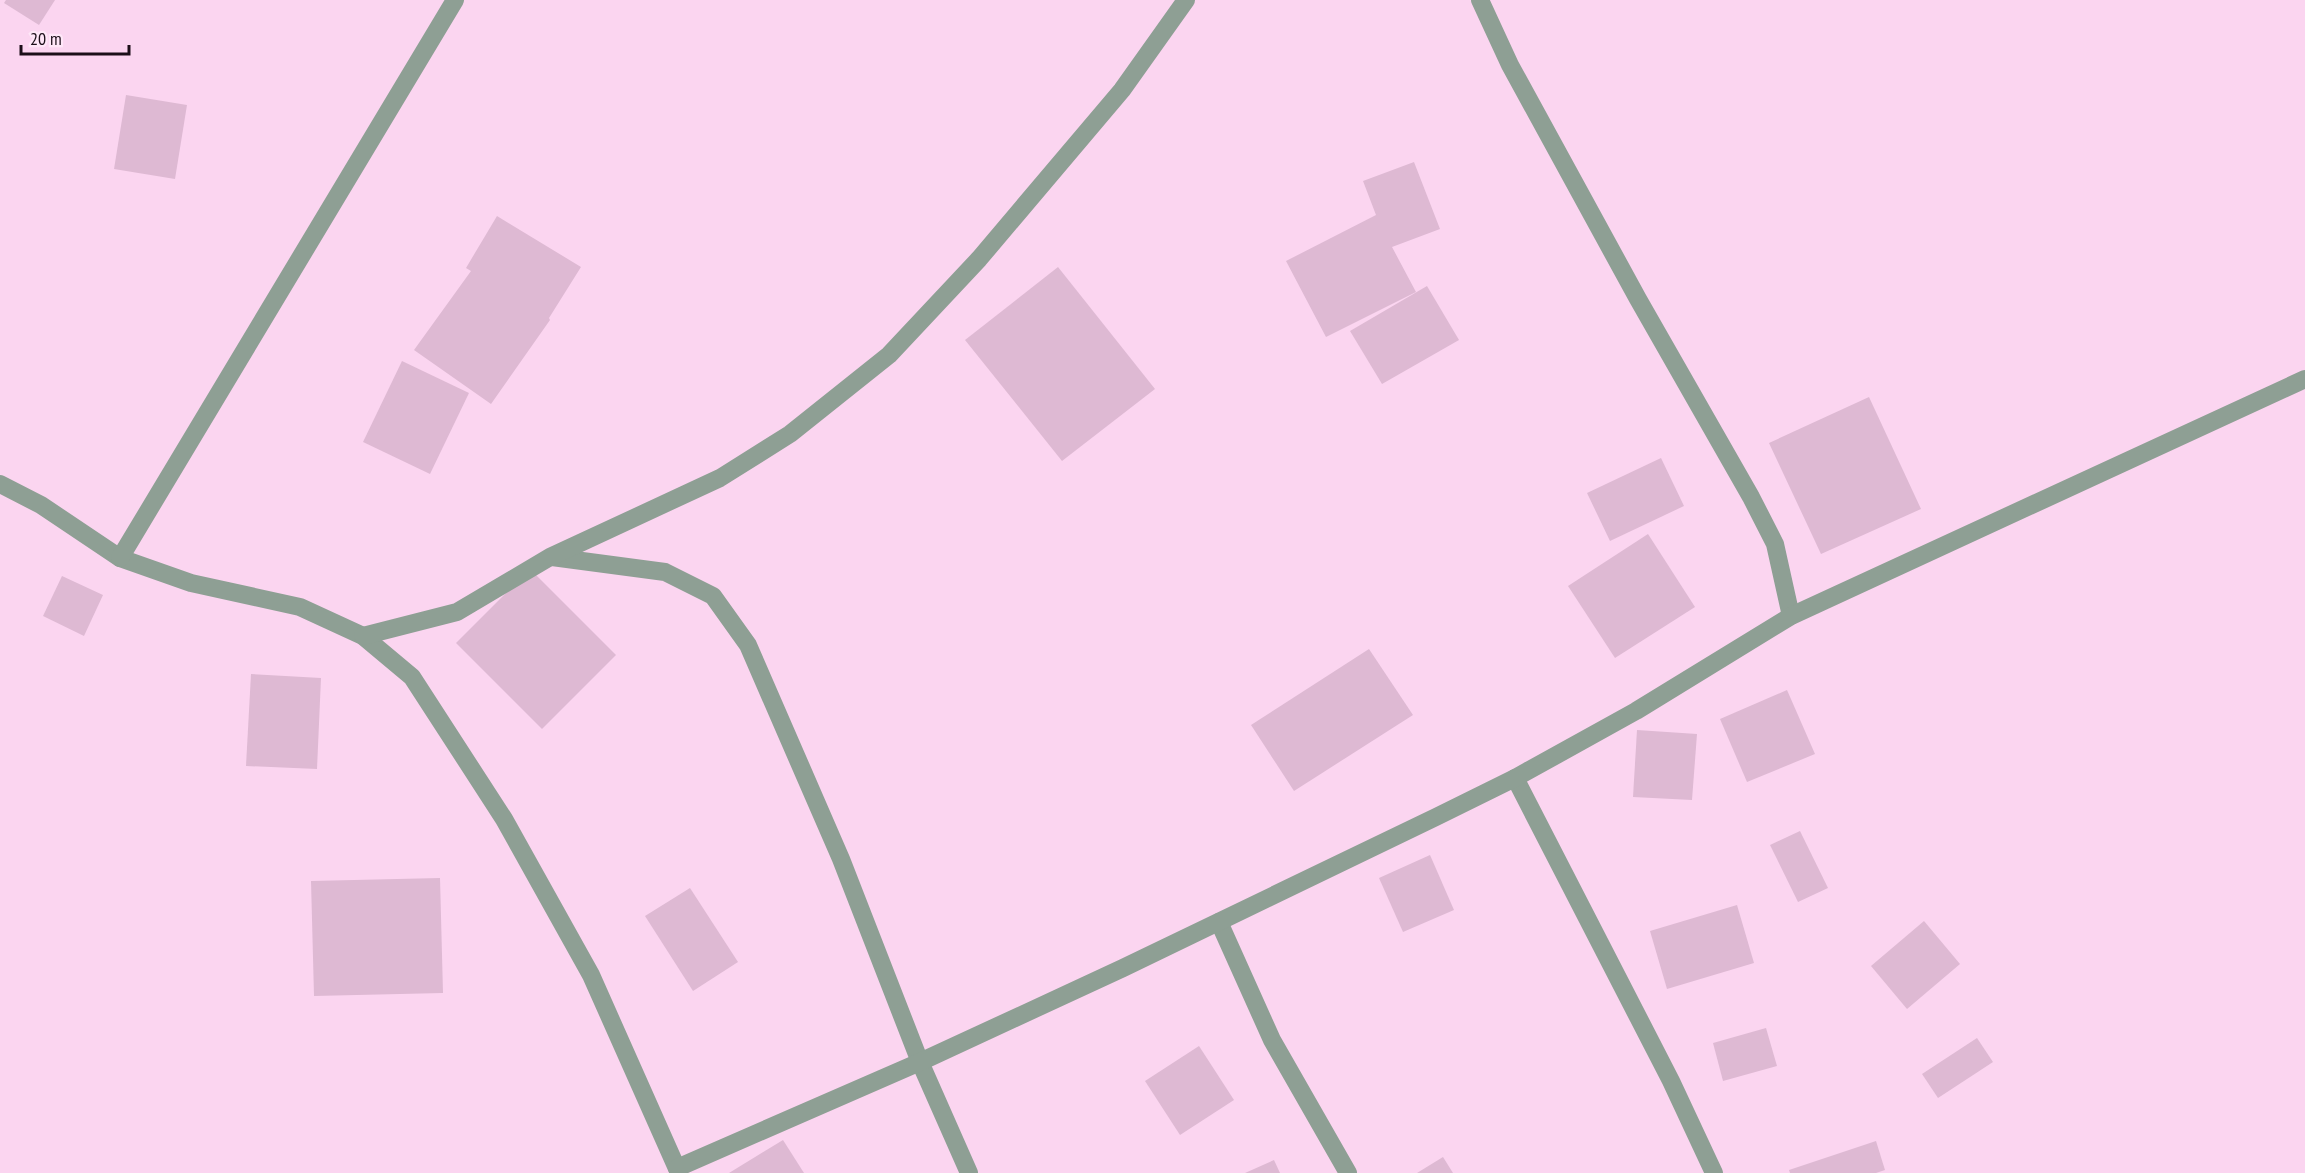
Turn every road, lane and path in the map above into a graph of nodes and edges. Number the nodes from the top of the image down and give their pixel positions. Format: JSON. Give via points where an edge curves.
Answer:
{"nodes":[{"id":1,"x":455,"y":0,"type":"edge"},
{"id":2,"x":1186,"y":0,"type":"edge"},
{"id":3,"x":1480,"y":0,"type":"edge"},
{"id":4,"x":2305,"y":379,"type":"edge"},
{"id":5,"x":0,"y":484,"type":"edge"},
{"id":6,"x":550,"y":557,"type":"junction"},
{"id":7,"x":120,"y":558,"type":"junction"},
{"id":8,"x":1791,"y":616,"type":"junction"},
{"id":9,"x":363,"y":636,"type":"junction"},
{"id":10,"x":1515,"y":778,"type":"junction"},
{"id":11,"x":1218,"y":922,"type":"junction"},
{"id":12,"x":920,"y":1062,"type":"junction"},
{"id":13,"x":678,"y":1171,"type":"edge"},
{"id":14,"x":969,"y":1173,"type":"edge"},
{"id":15,"x":1348,"y":1173,"type":"edge"},
{"id":16,"x":1714,"y":1173,"type":"edge"}],
"edges":[{"from":1,"to":7,"type":"street"},
{"from":2,"to":6,"type":"street","via":[[1122,90],[979,259],[889,355],[790,434],[720,478]]},
{"from":3,"to":8,"type":"street","via":[[1510,65],[1638,299],[1752,497],[1775,544]]},
{"from":4,"to":8,"type":"street"},
{"from":5,"to":7,"type":"street","via":[[41,505]]},
{"from":6,"to":9,"type":"street","via":[[457,612]]},
{"from":6,"to":12,"type":"street","via":[[665,572],[713,596],[748,645],[842,859]]},
{"from":7,"to":9,"type":"street","via":[[191,583],[300,607]]},
{"from":8,"to":10,"type":"street","via":[[1636,711]]},
{"from":9,"to":13,"type":"street","via":[[412,676],[504,819],[591,975]]},
{"from":10,"to":11,"type":"street"},
{"from":10,"to":16,"type":"street"},
{"from":11,"to":12,"type":"street"},
{"from":11,"to":15,"type":"street","via":[[1272,1040]]},
{"from":12,"to":13,"type":"street"},
{"from":12,"to":14,"type":"street"}]}
